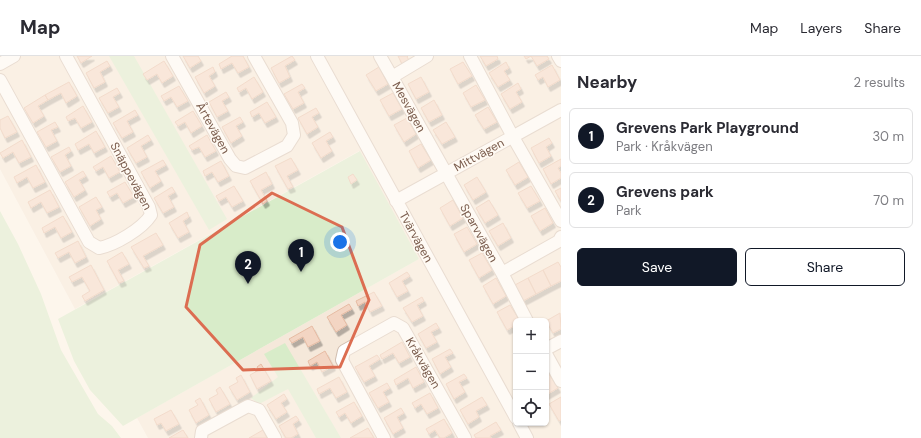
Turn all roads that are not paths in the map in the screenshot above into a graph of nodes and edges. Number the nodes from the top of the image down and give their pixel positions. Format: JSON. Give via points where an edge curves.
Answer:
{"nodes":[{"id":1,"x":14,"y":56,"type":"edge"},
{"id":2,"x":66,"y":56,"type":"edge"},
{"id":3,"x":172,"y":56,"type":"edge"},
{"id":4,"x":254,"y":56,"type":"edge"},
{"id":5,"x":317,"y":56,"type":"edge"},
{"id":6,"x":380,"y":56,"type":"edge"},
{"id":7,"x":427,"y":56,"type":"edge"},
{"id":8,"x":470,"y":56,"type":"edge"},
{"id":9,"x":558,"y":56,"type":"edge"},
{"id":10,"x":561,"y":62,"type":"edge"},
{"id":11,"x":0,"y":64,"type":"edge"},
{"id":12,"x":392,"y":77,"type":"junction"},
{"id":13,"x":0,"y":80,"type":"edge"},
{"id":14,"x":561,"y":110,"type":"edge"},
{"id":15,"x":512,"y":137,"type":"junction"},
{"id":16,"x":446,"y":173,"type":"junction"},
{"id":17,"x":396,"y":201,"type":"junction"},
{"id":18,"x":561,"y":221,"type":"edge"},
{"id":19,"x":561,"y":237,"type":"edge"},
{"id":20,"x":502,"y":273,"type":"junction"},
{"id":21,"x":525,"y":318,"type":"edge"},
{"id":22,"x":561,"y":341,"type":"edge"},
{"id":23,"x":549,"y":347,"type":"edge"},
{"id":24,"x":549,"y":359,"type":"edge"},
{"id":25,"x":561,"y":381,"type":"edge"},
{"id":26,"x":513,"y":413,"type":"edge"},
{"id":27,"x":521,"y":426,"type":"edge"},
{"id":28,"x":201,"y":438,"type":"edge"},
{"id":29,"x":275,"y":438,"type":"edge"},
{"id":30,"x":384,"y":438,"type":"edge"},
{"id":31,"x":465,"y":438,"type":"edge"},
{"id":32,"x":527,"y":438,"type":"edge"}],
"edges":[{"from":1,"to":11,"type":"street"},
{"from":2,"to":13,"type":"street","name":"Snäppevägen","via":[[149,207],[151,215],[146,224],[108,246],[99,248],[89,242]]},
{"from":3,"to":4,"type":"street","name":"Årtevägen","via":[[230,159],[236,166],[245,168],[287,146],[294,135],[292,123]]},
{"from":5,"to":17,"type":"street","name":"Tvärvägen"},
{"from":6,"to":12,"type":"street"},
{"from":7,"to":12,"type":"street","name":"Mesvägen"},
{"from":8,"to":15,"type":"street"},
{"from":9,"to":10,"type":"street"},
{"from":12,"to":16,"type":"street","name":"Mesvägen"},
{"from":14,"to":15,"type":"street","name":"Mittvägen"},
{"from":15,"to":16,"type":"street","name":"Mittvägen"},
{"from":15,"to":18,"type":"street"},
{"from":16,"to":17,"type":"street","name":"Mittvägen"},
{"from":16,"to":20,"type":"street","name":"Sparvvägen"},
{"from":17,"to":26,"type":"street","name":"Tvärvägen"},
{"from":19,"to":20,"type":"street","name":"Sparvvägen"},
{"from":20,"to":21,"type":"street"},
{"from":22,"to":23,"type":"street"},
{"from":24,"to":25,"type":"street"},
{"from":27,"to":32,"type":"street"},
{"from":28,"to":29,"type":"street","via":[[202,431],[248,406],[259,410]]},
{"from":30,"to":31,"type":"street","name":"Kråkvägen","via":[[342,360],[344,351],[394,323],[403,328]]}]}
